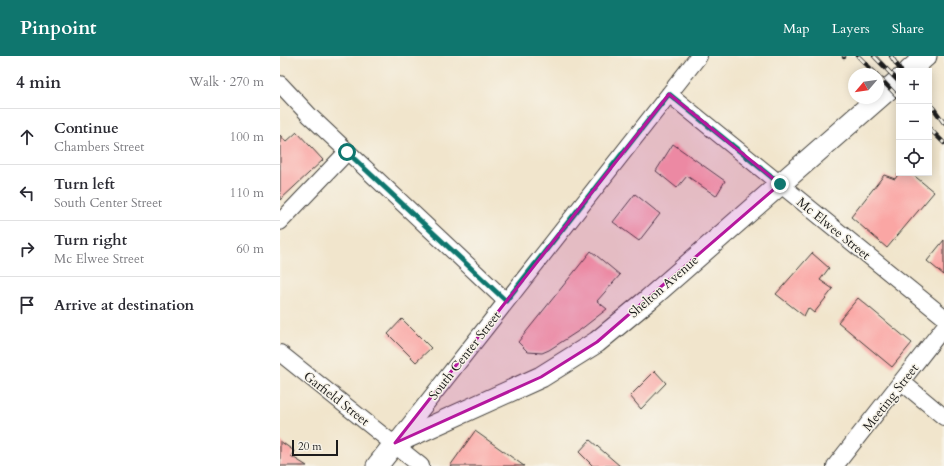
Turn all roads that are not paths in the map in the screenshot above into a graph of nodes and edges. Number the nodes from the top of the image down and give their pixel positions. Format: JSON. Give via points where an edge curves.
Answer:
{"nodes":[{"id":1,"x":699,"y":56,"type":"edge"},
{"id":2,"x":926,"y":56,"type":"edge"},
{"id":3,"x":912,"y":68,"type":"edge"},
{"id":4,"x":896,"y":83,"type":"edge"},
{"id":5,"x":280,"y":84,"type":"edge"},
{"id":6,"x":669,"y":94,"type":"junction"},
{"id":7,"x":347,"y":152,"type":"junction"},
{"id":8,"x":780,"y":184,"type":"junction"},
{"id":9,"x":280,"y":222,"type":"edge"},
{"id":10,"x":506,"y":301,"type":"junction"},
{"id":11,"x":944,"y":316,"type":"edge"},
{"id":12,"x":944,"y":328,"type":"edge"},
{"id":13,"x":280,"y":354,"type":"edge"},
{"id":14,"x":902,"y":382,"type":"junction"},
{"id":15,"x":944,"y":417,"type":"edge"},
{"id":16,"x":395,"y":443,"type":"junction"},
{"id":17,"x":377,"y":466,"type":"edge"},
{"id":18,"x":421,"y":466,"type":"edge"},
{"id":19,"x":835,"y":466,"type":"edge"}],
"edges":[{"from":1,"to":6,"type":"street","name":"South Center Street"},
{"from":2,"to":3,"type":"main road"},
{"from":4,"to":8,"type":"main road","name":"Shelton Avenue"},
{"from":5,"to":7,"type":"street"},
{"from":6,"to":8,"type":"street","name":"Mc Elwee Street"},
{"from":6,"to":10,"type":"street","name":"South Center Street"},
{"from":7,"to":9,"type":"street"},
{"from":7,"to":10,"type":"street"},
{"from":8,"to":11,"type":"street","name":"Mc Elwee Street"},
{"from":8,"to":16,"type":"main road","name":"Shelton Avenue","via":[[597,342],[541,377]]},
{"from":10,"to":16,"type":"street","name":"South Center Street"},
{"from":12,"to":14,"type":"street","name":"Meeting Street"},
{"from":13,"to":16,"type":"street","name":"Garfield Street"},
{"from":14,"to":15,"type":"street"},
{"from":14,"to":19,"type":"street","name":"Meeting Street"},
{"from":16,"to":17,"type":"main road","name":"South Center Street"},
{"from":16,"to":18,"type":"street","name":"Garfield Street"}]}
